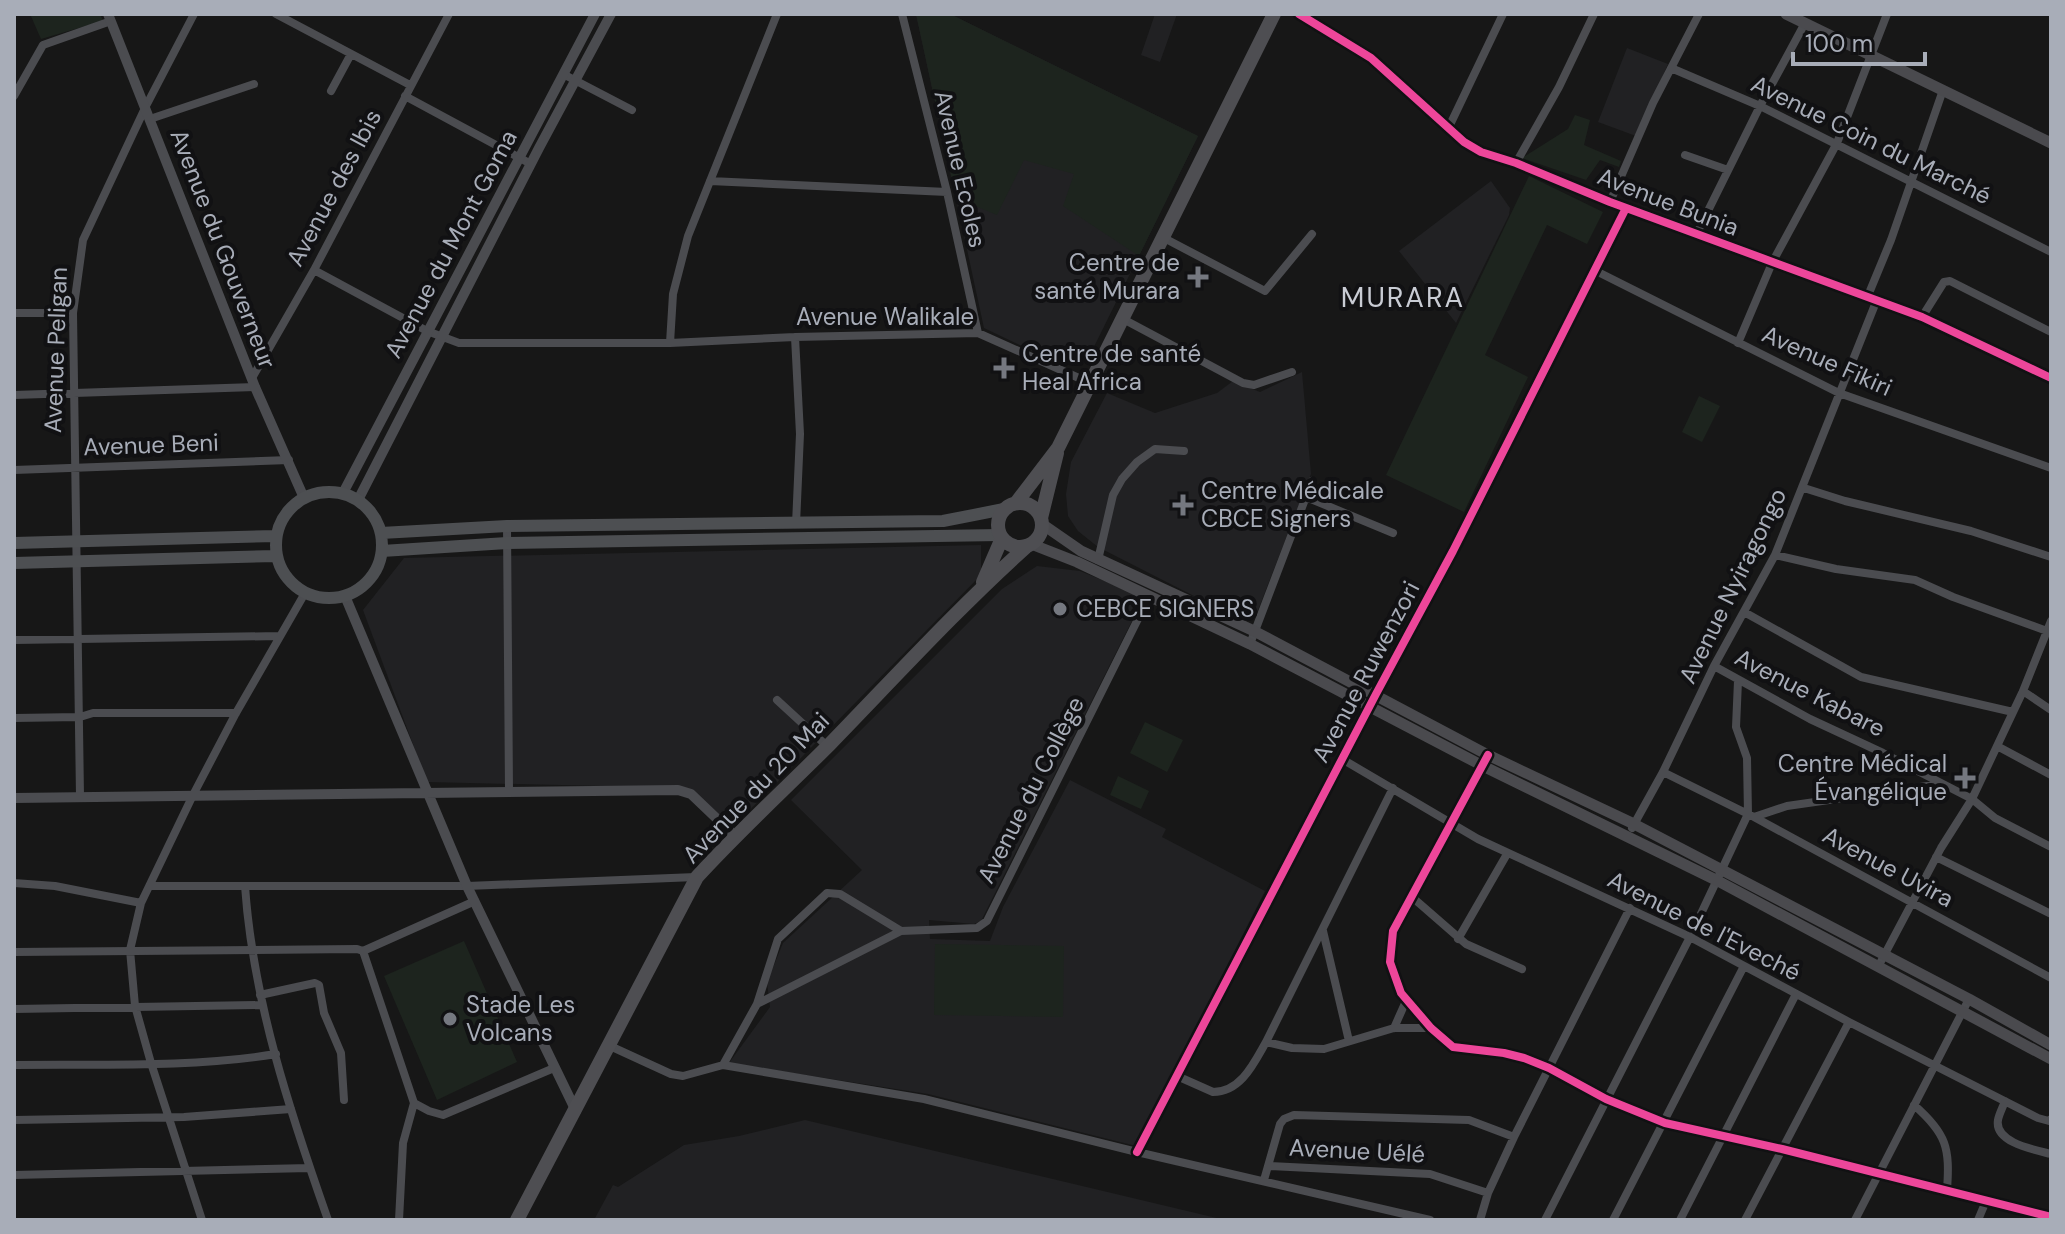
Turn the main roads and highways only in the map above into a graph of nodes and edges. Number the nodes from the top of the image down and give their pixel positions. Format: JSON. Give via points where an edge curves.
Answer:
{"nodes":[{"id":1,"x":1274,"y":14,"type":"edge"},
{"id":2,"x":1786,"y":14,"type":"edge"},
{"id":3,"x":2051,"y":143,"type":"edge"},
{"id":4,"x":1058,"y":448,"type":"junction"},
{"id":5,"x":1010,"y":506,"type":"junction"},
{"id":6,"x":1041,"y":521,"type":"junction"},
{"id":7,"x":381,"y":533,"type":"junction"},
{"id":8,"x":276,"y":536,"type":"junction"},
{"id":9,"x":1001,"y":537,"type":"junction"},
{"id":10,"x":14,"y":543,"type":"edge"},
{"id":11,"x":1029,"y":545,"type":"junction"},
{"id":12,"x":382,"y":551,"type":"junction"},
{"id":13,"x":276,"y":556,"type":"junction"},
{"id":14,"x":14,"y":563,"type":"edge"},
{"id":15,"x":981,"y":588,"type":"junction"},
{"id":16,"x":1280,"y":652,"type":"junction"},
{"id":17,"x":1485,"y":760,"type":"junction"},
{"id":18,"x":1720,"y":875,"type":"junction"},
{"id":19,"x":2050,"y":1049,"type":"edge"},
{"id":20,"x":517,"y":1220,"type":"edge"}],
"edges":[{"from":1,"to":4,"type":"highway"},
{"from":2,"to":3,"type":"main road"},
{"from":4,"to":5,"type":"highway"},
{"from":4,"to":6,"type":"highway"},
{"from":5,"to":6,"type":"highway","via":[[1028,504]]},
{"from":5,"to":7,"type":"main road","via":[[943,521],[507,526]]},
{"from":5,"to":9,"type":"highway","via":[[998,521]]},
{"from":6,"to":11,"type":"highway","via":[[1039,535]]},
{"from":6,"to":16,"type":"main road","via":[[1081,551],[1254,631]]},
{"from":7,"to":8,"type":"main road","via":[[358,500],[343,493],[317,493],[291,507]]},
{"from":7,"to":12,"type":"main road"},
{"from":8,"to":10,"type":"main road"},
{"from":8,"to":13,"type":"main road"},
{"from":9,"to":11,"type":"highway","via":[[1011,545]]},
{"from":9,"to":12,"type":"main road","via":[[507,543]]},
{"from":9,"to":15,"type":"highway"},
{"from":11,"to":15,"type":"highway","name":"Avenue du 20 Mai"},
{"from":11,"to":16,"type":"main road","via":[[1250,644]]},
{"from":12,"to":13,"type":"main road","via":[[378,566],[359,590],[318,598],[291,584]]},
{"from":13,"to":14,"type":"main road"},
{"from":15,"to":20,"type":"highway","name":"Avenue du 20 Mai","via":[[697,877]]},
{"from":16,"to":17,"type":"main road","via":[[1370,706]]},
{"from":16,"to":17,"type":"main road","via":[[1376,694]]},
{"from":17,"to":18,"type":"main road","via":[[1629,836]]},
{"from":17,"to":18,"type":"main road","via":[[1634,824]]},
{"from":18,"to":19,"type":"main road","via":[[1969,999]]},
{"from":18,"to":19,"type":"main road","via":[[1962,1013]]}]}
